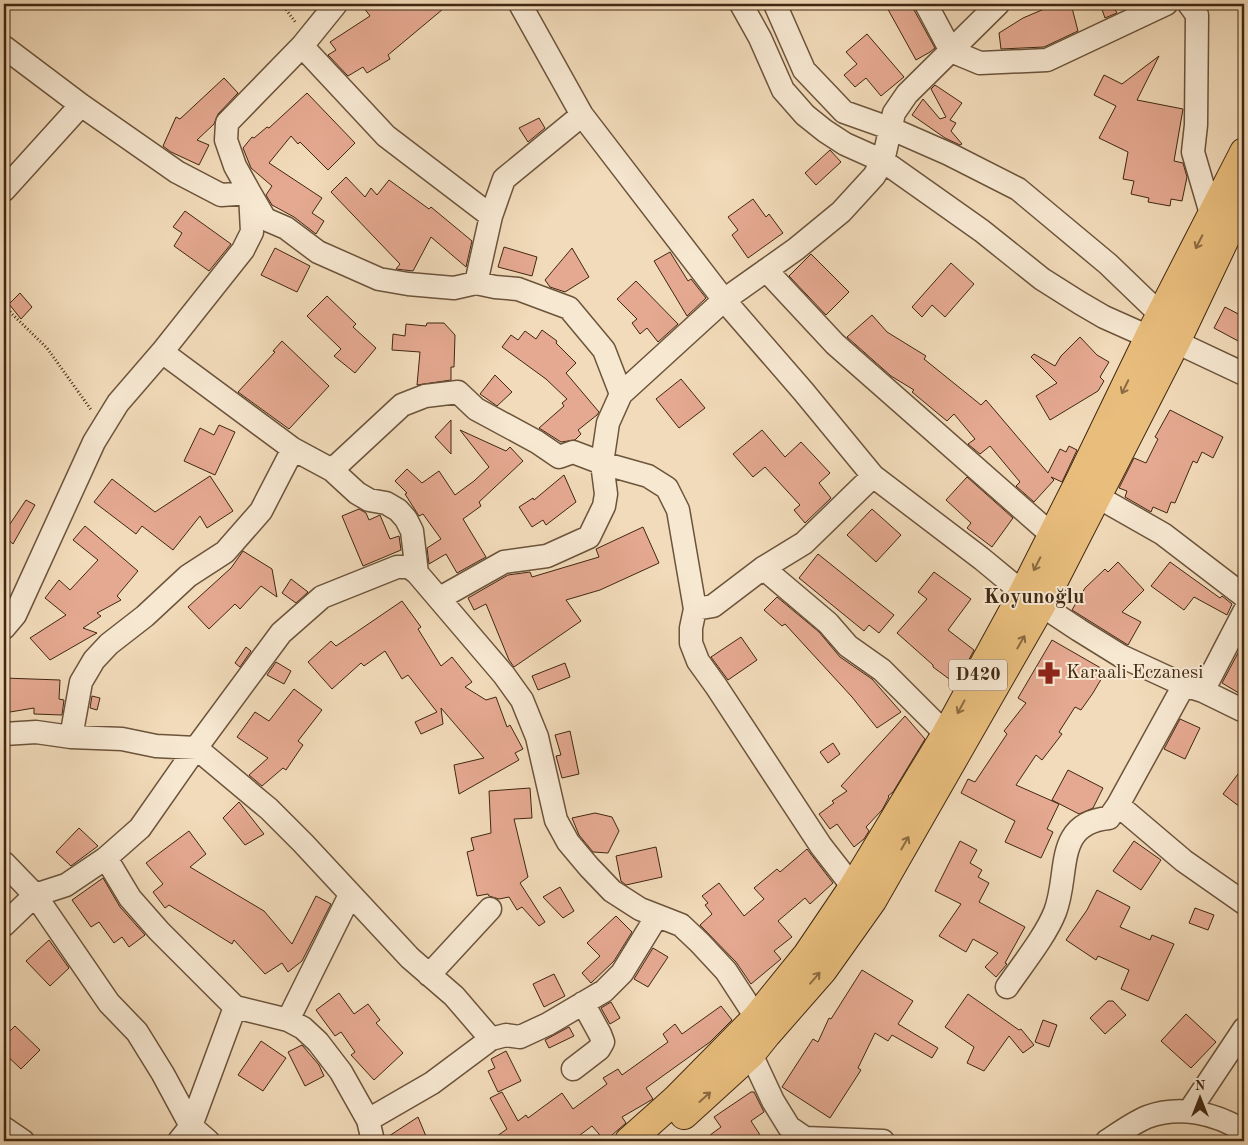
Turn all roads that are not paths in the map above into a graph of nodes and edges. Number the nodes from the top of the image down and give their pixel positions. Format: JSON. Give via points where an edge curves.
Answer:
{"nodes":[{"id":1,"x":336,"y":4,"type":"edge"},
{"id":2,"x":520,"y":4,"type":"edge"},
{"id":3,"x":741,"y":4,"type":"edge"},
{"id":4,"x":775,"y":4,"type":"edge"},
{"id":5,"x":926,"y":4,"type":"edge"},
{"id":6,"x":998,"y":4,"type":"edge"},
{"id":7,"x":1166,"y":4,"type":"edge"},
{"id":8,"x":1189,"y":4,"type":"edge"},
{"id":9,"x":305,"y":42,"type":"junction"},
{"id":10,"x":4,"y":47,"type":"edge"},
{"id":11,"x":951,"y":52,"type":"junction"},
{"id":12,"x":81,"y":105,"type":"junction"},
{"id":13,"x":582,"y":116,"type":"junction"},
{"id":14,"x":892,"y":129,"type":"junction"},
{"id":15,"x":1244,"y":152,"type":"edge"},
{"id":16,"x":883,"y":161,"type":"junction"},
{"id":17,"x":4,"y":190,"type":"edge"},
{"id":18,"x":250,"y":193,"type":"junction"},
{"id":19,"x":1244,"y":199,"type":"edge"},
{"id":20,"x":491,"y":216,"type":"junction"},
{"id":21,"x":1220,"y":226,"type":"junction"},
{"id":22,"x":766,"y":270,"type":"junction"},
{"id":23,"x":476,"y":283,"type":"junction"},
{"id":24,"x":724,"y":300,"type":"junction"},
{"id":25,"x":1155,"y":326,"type":"junction"},
{"id":26,"x":1176,"y":342,"type":"junction"},
{"id":27,"x":162,"y":352,"type":"junction"},
{"id":28,"x":1244,"y":374,"type":"edge"},
{"id":29,"x":621,"y":394,"type":"junction"},
{"id":30,"x":292,"y":449,"type":"junction"},
{"id":31,"x":602,"y":463,"type":"junction"},
{"id":32,"x":332,"y":470,"type":"junction"},
{"id":33,"x":873,"y":476,"type":"junction"},
{"id":34,"x":1098,"y":497,"type":"junction"},
{"id":35,"x":1052,"y":535,"type":"junction"},
{"id":36,"x":763,"y":568,"type":"junction"},
{"id":37,"x":417,"y":573,"type":"junction"},
{"id":38,"x":1244,"y":596,"type":"edge"},
{"id":39,"x":440,"y":598,"type":"junction"},
{"id":40,"x":1032,"y":598,"type":"junction"},
{"id":41,"x":695,"y":609,"type":"junction"},
{"id":42,"x":1244,"y":612,"type":"edge"},
{"id":43,"x":4,"y":628,"type":"edge"},
{"id":44,"x":1194,"y":688,"type":"junction"},
{"id":45,"x":1244,"y":711,"type":"edge"},
{"id":46,"x":4,"y":734,"type":"edge"},
{"id":47,"x":946,"y":734,"type":"junction"},
{"id":48,"x":71,"y":737,"type":"junction"},
{"id":49,"x":196,"y":748,"type":"junction"},
{"id":50,"x":1118,"y":805,"type":"junction"},
{"id":51,"x":106,"y":858,"type":"junction"},
{"id":52,"x":4,"y":863,"type":"edge"},
{"id":53,"x":863,"y":894,"type":"junction"},
{"id":54,"x":35,"y":895,"type":"junction"},
{"id":55,"x":350,"y":895,"type":"junction"},
{"id":56,"x":1244,"y":903,"type":"edge"},
{"id":57,"x":490,"y":909,"type":"dead end"},
{"id":58,"x":657,"y":916,"type":"junction"},
{"id":59,"x":4,"y":926,"type":"edge"},
{"id":60,"x":429,"y":974,"type":"junction"},
{"id":61,"x":1007,"y":988,"type":"dead end"},
{"id":62,"x":583,"y":1004,"type":"junction"},
{"id":63,"x":235,"y":1007,"type":"junction"},
{"id":64,"x":288,"y":1020,"type":"junction"},
{"id":65,"x":1244,"y":1029,"type":"edge"},
{"id":66,"x":758,"y":1035,"type":"junction"},
{"id":67,"x":491,"y":1039,"type":"junction"},
{"id":68,"x":573,"y":1069,"type":"dead end"},
{"id":69,"x":1190,"y":1110,"type":"junction"},
{"id":70,"x":368,"y":1120,"type":"junction"},
{"id":71,"x":4,"y":1128,"type":"edge"},
{"id":72,"x":1244,"y":1131,"type":"edge"},
{"id":73,"x":185,"y":1133,"type":"edge"},
{"id":74,"x":796,"y":1137,"type":"edge"},
{"id":75,"x":23,"y":1141,"type":"edge"},
{"id":76,"x":208,"y":1141,"type":"edge"},
{"id":77,"x":373,"y":1141,"type":"edge"},
{"id":78,"x":629,"y":1141,"type":"edge"},
{"id":79,"x":656,"y":1141,"type":"edge"},
{"id":80,"x":883,"y":1141,"type":"edge"},
{"id":81,"x":1107,"y":1141,"type":"edge"}],
"edges":[{"from":1,"to":9,"type":"street"},
{"from":2,"to":13,"type":"street"},
{"from":3,"to":16,"type":"street","via":[[784,90],[805,116],[845,144]]},
{"from":4,"to":14,"type":"street","via":[[804,70],[844,112]]},
{"from":5,"to":11,"type":"street"},
{"from":6,"to":11,"type":"street"},
{"from":7,"to":11,"type":"street","via":[[1047,60],[980,63]]},
{"from":8,"to":21,"type":"street","via":[[1197,15],[1193,152]]},
{"from":9,"to":18,"type":"street","via":[[227,123],[226,140],[235,166]]},
{"from":9,"to":20,"type":"street","via":[[386,136]]},
{"from":10,"to":12,"type":"street"},
{"from":11,"to":14,"type":"street","via":[[907,94],[894,113]]},
{"from":12,"to":17,"type":"street"},
{"from":12,"to":18,"type":"street","via":[[177,172],[221,195]]},
{"from":13,"to":20,"type":"street","via":[[504,179]]},
{"from":13,"to":24,"type":"street"},
{"from":14,"to":16,"type":"street"},
{"from":14,"to":25,"type":"street","via":[[1018,189],[1108,264]]},
{"from":15,"to":21,"type":"highway","number":"D420"},
{"from":16,"to":22,"type":"street","via":[[874,176],[841,212]]},
{"from":16,"to":25,"type":"street","via":[[982,231],[1042,279],[1104,317]]},
{"from":18,"to":23,"type":"street","via":[[265,219],[286,228],[318,252],[379,279],[454,288]]},
{"from":18,"to":27,"type":"street","via":[[252,232],[243,250]]},
{"from":19,"to":21,"type":"highway","number":"D420"},
{"from":20,"to":23,"type":"street"},
{"from":21,"to":25,"type":"highway","number":"D420","one_way":true},
{"from":21,"to":26,"type":"highway","number":"D420"},
{"from":22,"to":24,"type":"street"},
{"from":22,"to":35,"type":"street","via":[[835,344]]},
{"from":23,"to":29,"type":"street","via":[[518,289],[569,308],[604,350]]},
{"from":24,"to":29,"type":"street"},
{"from":24,"to":33,"type":"street"},
{"from":25,"to":26,"type":"street"},
{"from":25,"to":35,"type":"highway","number":"D420","one_way":true},
{"from":26,"to":28,"type":"street"},
{"from":26,"to":34,"type":"highway","number":"D420"},
{"from":27,"to":30,"type":"street"},
{"from":27,"to":43,"type":"street","via":[[118,402],[94,442],[31,582],[15,615]]},
{"from":29,"to":31,"type":"street","via":[[608,423]]},
{"from":30,"to":32,"type":"street"},
{"from":30,"to":48,"type":"street","via":[[260,512],[225,552],[188,576],[94,660],[82,682]]},
{"from":31,"to":32,"type":"street","via":[[573,452],[559,457],[476,409],[458,392],[425,396],[402,405]]},
{"from":31,"to":39,"type":"street","via":[[606,494],[604,506],[589,537],[546,556],[504,562]]},
{"from":31,"to":41,"type":"street","via":[[648,476],[667,488],[678,510]]},
{"from":32,"to":37,"type":"street","via":[[357,493],[398,510],[406,519],[412,531]]},
{"from":33,"to":36,"type":"street","via":[[804,543]]},
{"from":33,"to":40,"type":"street"},
{"from":34,"to":38,"type":"street","via":[[1163,534]]},
{"from":34,"to":40,"type":"highway","number":"D420"},
{"from":35,"to":40,"type":"highway","number":"D420","one_way":true},
{"from":36,"to":41,"type":"street","via":[[713,606]]},
{"from":36,"to":47,"type":"street","via":[[828,623],[848,646],[882,670]]},
{"from":37,"to":39,"type":"street"},
{"from":37,"to":49,"type":"street","via":[[409,568],[397,568],[322,597],[281,633]]},
{"from":39,"to":58,"type":"street","via":[[522,700],[537,737],[556,820],[568,842],[612,891]]},
{"from":40,"to":44,"type":"street","via":[[1121,656]]},
{"from":40,"to":47,"type":"highway","number":"D420","one_way":true},
{"from":53,"to":40,"type":"highway","number":"D420","one_way":true},
{"from":41,"to":53,"type":"street","via":[[691,643],[698,661],[821,846]]},
{"from":42,"to":44,"type":"street"},
{"from":44,"to":45,"type":"street"},
{"from":44,"to":50,"type":"street"},
{"from":46,"to":48,"type":"street","via":[[36,732]]},
{"from":47,"to":53,"type":"highway","number":"D420"},
{"from":48,"to":49,"type":"street"},
{"from":49,"to":51,"type":"street","via":[[140,828]]},
{"from":49,"to":55,"type":"street","via":[[269,809]]},
{"from":50,"to":56,"type":"street","via":[[1184,861]]},
{"from":50,"to":61,"type":"street","via":[[1109,818],[1088,822],[1073,836],[1068,846],[1055,912]]},
{"from":51,"to":54,"type":"street","via":[[66,885]]},
{"from":51,"to":63,"type":"street","via":[[130,898],[159,932]]},
{"from":52,"to":54,"type":"street"},
{"from":53,"to":66,"type":"highway","number":"D420","via":[[823,970]]},
{"from":54,"to":59,"type":"street"},
{"from":54,"to":73,"type":"street","via":[[109,1003],[136,1032],[163,1074]]},
{"from":55,"to":60,"type":"street"},
{"from":55,"to":64,"type":"street"},
{"from":57,"to":60,"type":"street"},
{"from":58,"to":62,"type":"street","via":[[622,973],[604,991]]},
{"from":58,"to":66,"type":"street","via":[[680,925],[726,971]]},
{"from":60,"to":67,"type":"street","via":[[454,996]]},
{"from":62,"to":67,"type":"street","via":[[520,1037],[506,1035]]},
{"from":62,"to":68,"type":"street","via":[[603,1042],[599,1049]]},
{"from":63,"to":64,"type":"street"},
{"from":63,"to":73,"type":"street"},
{"from":64,"to":70,"type":"street","via":[[318,1042],[341,1072]]},
{"from":65,"to":69,"type":"street"},
{"from":66,"to":74,"type":"street","via":[[773,1100]]},
{"from":66,"to":78,"type":"highway","number":"D420"},
{"from":79,"to":66,"type":"highway","number":"D420","one_way":true},
{"from":67,"to":70,"type":"street","via":[[432,1083]]},
{"from":69,"to":72,"type":"street"},
{"from":69,"to":81,"type":"street","via":[[1147,1117]]},
{"from":70,"to":77,"type":"street"},
{"from":71,"to":75,"type":"street"},
{"from":73,"to":76,"type":"street"},
{"from":74,"to":80,"type":"street"}]}
